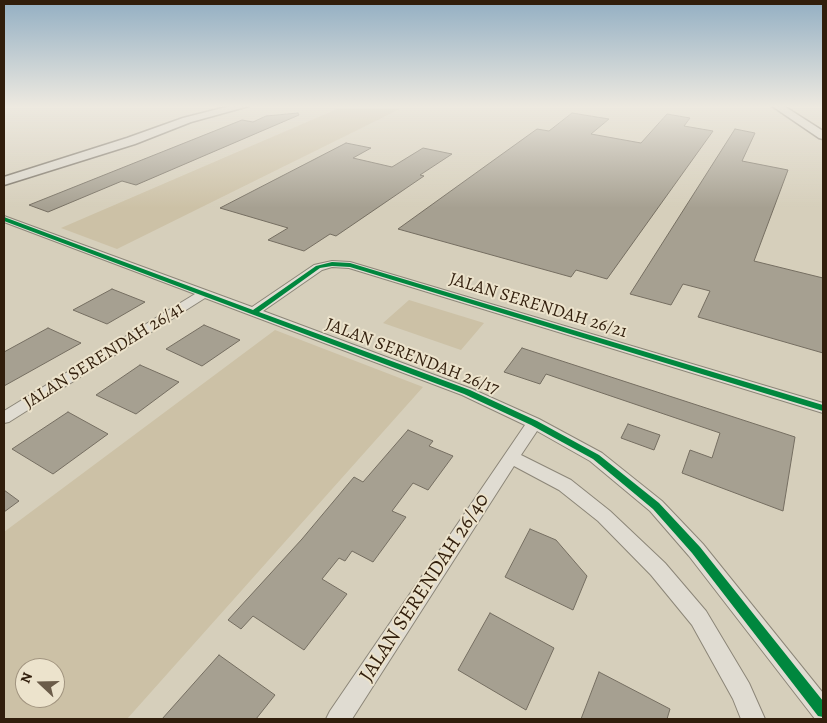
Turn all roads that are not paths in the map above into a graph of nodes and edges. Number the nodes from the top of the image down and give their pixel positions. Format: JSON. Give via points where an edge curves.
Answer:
{"nodes":[{"id":1,"x":120,"y":140,"type":"edge"},
{"id":2,"x":90,"y":141,"type":"dead end"},
{"id":3,"x":4,"y":170,"type":"edge"},
{"id":4,"x":4,"y":183,"type":"edge"},
{"id":5,"x":4,"y":219,"type":"edge"},
{"id":6,"x":204,"y":294,"type":"junction"},
{"id":7,"x":254,"y":312,"type":"junction"},
{"id":8,"x":823,"y":408,"type":"edge"},
{"id":9,"x":4,"y":418,"type":"edge"},
{"id":10,"x":534,"y":423,"type":"junction"},
{"id":11,"x":512,"y":457,"type":"junction"},
{"id":12,"x":821,"y":704,"type":"edge"},
{"id":13,"x":338,"y":719,"type":"edge"},
{"id":14,"x":753,"y":719,"type":"edge"}],
"edges":[{"from":1,"to":4,"type":"main road","via":[[74,162]]},
{"from":2,"to":3,"type":"main road"},
{"from":5,"to":6,"type":"street","name":"JALAN SERENDAH 26/17"},
{"from":6,"to":7,"type":"street","name":"JALAN SERENDAH 26/17"},
{"from":6,"to":9,"type":"street","name":"JALAN SERENDAH 26/41"},
{"from":7,"to":8,"type":"street","name":"JALAN SERENDAH 26/21","via":[[318,267],[350,265]]},
{"from":7,"to":10,"type":"street","name":"JALAN SERENDAH 26/17","via":[[467,392]]},
{"from":10,"to":11,"type":"street","name":"JALAN SERENDAH 26/40"},
{"from":10,"to":12,"type":"street","name":"JALAN SERENDAH 26/17","via":[[596,457],[656,506],[696,550]]},
{"from":11,"to":13,"type":"street","name":"JALAN SERENDAH 26/40"},
{"from":11,"to":14,"type":"street","via":[[565,485],[604,516],[658,569],[699,618],[741,691]]}]}
